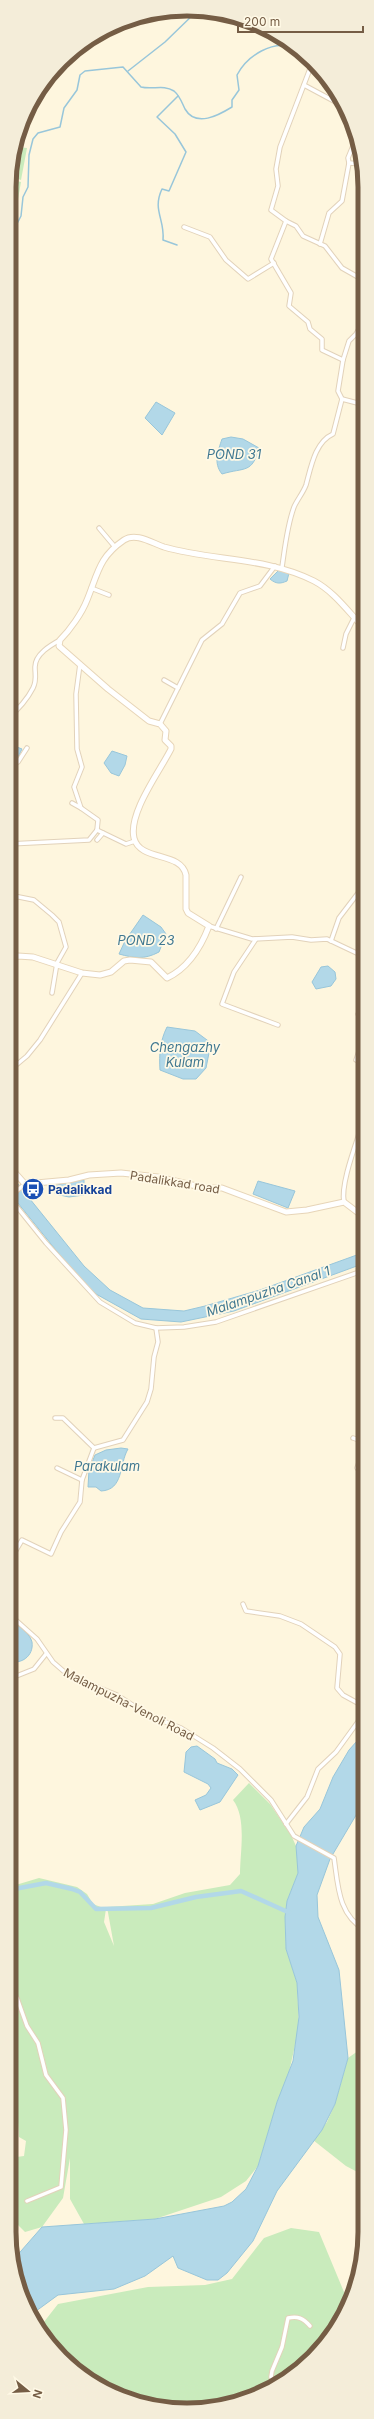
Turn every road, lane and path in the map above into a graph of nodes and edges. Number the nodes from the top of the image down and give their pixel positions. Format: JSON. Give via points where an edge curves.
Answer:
{"nodes":[{"id":1,"x":310,"y":68,"type":"edge"},
{"id":2,"x":304,"y":85,"type":"junction"},
{"id":3,"x":335,"y":101,"type":"edge"},
{"id":4,"x":353,"y":146,"type":"edge"},
{"id":5,"x":349,"y":164,"type":"junction"},
{"id":6,"x":357,"y":164,"type":"edge"},
{"id":7,"x":286,"y":221,"type":"junction"},
{"id":8,"x":184,"y":227,"type":"dead end"},
{"id":9,"x":320,"y":244,"type":"junction"},
{"id":10,"x":274,"y":263,"type":"junction"},
{"id":11,"x":358,"y":278,"type":"edge"},
{"id":12,"x":358,"y":331,"type":"edge"},
{"id":13,"x":343,"y":360,"type":"junction"},
{"id":14,"x":342,"y":399,"type":"junction"},
{"id":15,"x":358,"y":403,"type":"edge"},
{"id":16,"x":99,"y":528,"type":"dead end"},
{"id":17,"x":114,"y":547,"type":"junction"},
{"id":18,"x":275,"y":566,"type":"junction"},
{"id":19,"x":282,"y":567,"type":"junction"},
{"id":20,"x":91,"y":588,"type":"junction"},
{"id":21,"x":109,"y":595,"type":"dead end"},
{"id":22,"x":354,"y":618,"type":"junction"},
{"id":23,"x":358,"y":622,"type":"edge"},
{"id":24,"x":60,"y":640,"type":"junction"},
{"id":25,"x":343,"y":648,"type":"dead end"},
{"id":26,"x":80,"y":664,"type":"junction"},
{"id":27,"x":164,"y":680,"type":"dead end"},
{"id":28,"x":178,"y":688,"type":"junction"},
{"id":29,"x":16,"y":709,"type":"edge"},
{"id":30,"x":160,"y":724,"type":"junction"},
{"id":31,"x":27,"y":748,"type":"dead end"},
{"id":32,"x":16,"y":763,"type":"edge"},
{"id":33,"x":72,"y":803,"type":"dead end"},
{"id":34,"x":81,"y":808,"type":"junction"},
{"id":35,"x":97,"y":830,"type":"junction"},
{"id":36,"x":103,"y":833,"type":"junction"},
{"id":37,"x":97,"y":840,"type":"dead end"},
{"id":38,"x":135,"y":841,"type":"junction"},
{"id":39,"x":16,"y":844,"type":"edge"},
{"id":40,"x":241,"y":877,"type":"dead end"},
{"id":41,"x":358,"y":893,"type":"edge"},
{"id":42,"x":16,"y":896,"type":"edge"},
{"id":43,"x":209,"y":926,"type":"junction"},
{"id":44,"x":216,"y":929,"type":"junction"},
{"id":45,"x":256,"y":939,"type":"junction"},
{"id":46,"x":331,"y":941,"type":"junction"},
{"id":47,"x":358,"y":954,"type":"edge"},
{"id":48,"x":16,"y":957,"type":"edge"},
{"id":49,"x":57,"y":964,"type":"junction"},
{"id":50,"x":82,"y":973,"type":"junction"},
{"id":51,"x":52,"y":994,"type":"dead end"},
{"id":52,"x":278,"y":1025,"type":"dead end"},
{"id":53,"x":16,"y":1065,"type":"edge"},
{"id":54,"x":358,"y":1138,"type":"edge"},
{"id":55,"x":16,"y":1174,"type":"edge"},
{"id":56,"x":25,"y":1184,"type":"junction"},
{"id":57,"x":16,"y":1191,"type":"edge"},
{"id":58,"x":344,"y":1202,"type":"junction"},
{"id":59,"x":16,"y":1206,"type":"edge"},
{"id":60,"x":358,"y":1213,"type":"edge"},
{"id":61,"x":358,"y":1272,"type":"edge"},
{"id":62,"x":156,"y":1328,"type":"junction"},
{"id":63,"x":54,"y":1418,"type":"dead end"},
{"id":64,"x":353,"y":1438,"type":"dead end"},
{"id":65,"x":358,"y":1440,"type":"edge"},
{"id":66,"x":94,"y":1448,"type":"junction"},
{"id":67,"x":57,"y":1468,"type":"dead end"},
{"id":68,"x":82,"y":1480,"type":"junction"},
{"id":69,"x":16,"y":1550,"type":"edge"},
{"id":70,"x":243,"y":1604,"type":"dead end"},
{"id":71,"x":16,"y":1620,"type":"edge"},
{"id":72,"x":46,"y":1654,"type":"junction"},
{"id":73,"x":16,"y":1676,"type":"edge"},
{"id":74,"x":358,"y":1703,"type":"edge"},
{"id":75,"x":358,"y":1722,"type":"edge"},
{"id":76,"x":286,"y":1824,"type":"junction"},
{"id":77,"x":358,"y":1926,"type":"edge"},
{"id":78,"x":16,"y":1996,"type":"edge"},
{"id":79,"x":28,"y":2201,"type":"dead end"},
{"id":80,"x":310,"y":2326,"type":"dead end"},
{"id":81,"x":272,"y":2380,"type":"edge"}],
"edges":[{"from":1,"to":2,"type":"street"},
{"from":2,"to":3,"type":"street"},
{"from":2,"to":7,"type":"street","via":[[280,147],[276,168],[278,186],[271,210]]},
{"from":4,"to":5,"type":"street","via":[[348,158]]},
{"from":5,"to":6,"type":"street"},
{"from":5,"to":9,"type":"street","via":[[342,201],[329,213]]},
{"from":7,"to":9,"type":"street","via":[[296,226],[303,236]]},
{"from":7,"to":10,"type":"street","via":[[272,259]]},
{"from":8,"to":10,"type":"street","via":[[210,237],[226,260],[248,279]]},
{"from":9,"to":11,"type":"street","via":[[325,246],[342,268]]},
{"from":10,"to":13,"type":"street","via":[[291,293],[289,306],[308,322],[310,329],[322,339],[322,350]]},
{"from":12,"to":13,"type":"street","via":[[349,341]]},
{"from":13,"to":14,"type":"street","via":[[338,391]]},
{"from":14,"to":15,"type":"street"},
{"from":14,"to":19,"type":"street","via":[[333,434],[324,438],[319,447],[308,471],[305,486],[294,506]]},
{"from":16,"to":17,"type":"street"},
{"from":17,"to":18,"type":"main road","via":[[135,536],[176,550]]},
{"from":17,"to":20,"type":"main road","via":[[100,563]]},
{"from":18,"to":19,"type":"main road"},
{"from":18,"to":28,"type":"street","via":[[260,586],[240,593],[222,624],[202,640]]},
{"from":19,"to":22,"type":"main road","via":[[316,582],[339,601]]},
{"from":20,"to":21,"type":"street"},
{"from":20,"to":24,"type":"main road","via":[[86,601]]},
{"from":22,"to":23,"type":"main road"},
{"from":22,"to":25,"type":"street","via":[[346,634]]},
{"from":24,"to":26,"type":"main road","via":[[59,646]]},
{"from":24,"to":29,"type":"street","via":[[49,646],[37,660],[37,676],[33,688]]},
{"from":26,"to":30,"type":"main road","via":[[149,721]]},
{"from":26,"to":34,"type":"street","via":[[76,694],[77,749],[82,767],[74,787]]},
{"from":27,"to":28,"type":"street"},
{"from":28,"to":30,"type":"street"},
{"from":30,"to":38,"type":"main road","via":[[166,733],[165,740],[171,747],[146,792],[134,822]]},
{"from":31,"to":32,"type":"street"},
{"from":33,"to":34,"type":"street"},
{"from":34,"to":35,"type":"street","via":[[98,820]]},
{"from":35,"to":36,"type":"street"},
{"from":35,"to":39,"type":"street","via":[[89,840]]},
{"from":36,"to":37,"type":"street"},
{"from":36,"to":38,"type":"street","via":[[126,844]]},
{"from":38,"to":43,"type":"main road","via":[[152,854],[173,860],[184,870],[186,909],[188,913]]},
{"from":40,"to":44,"type":"street"},
{"from":41,"to":46,"type":"street","via":[[339,918]]},
{"from":42,"to":49,"type":"street","via":[[34,900],[59,922],[66,947]]},
{"from":43,"to":44,"type":"street"},
{"from":43,"to":50,"type":"main road","via":[[193,958],[169,978],[151,962],[127,960],[106,974],[95,976]]},
{"from":44,"to":45,"type":"street"},
{"from":45,"to":46,"type":"street","via":[[292,937]]},
{"from":45,"to":52,"type":"street","via":[[234,972],[222,1004]]},
{"from":46,"to":47,"type":"street"},
{"from":48,"to":49,"type":"main road"},
{"from":49,"to":50,"type":"main road"},
{"from":49,"to":51,"type":"street"},
{"from":50,"to":53,"type":"street","via":[[40,1040]]},
{"from":54,"to":58,"type":"street","via":[[343,1196]]},
{"from":55,"to":56,"type":"main road"},
{"from":56,"to":57,"type":"street"},
{"from":56,"to":58,"type":"main road","name":"Padalikkad road","via":[[121,1173],[158,1176],[205,1188],[222,1188],[286,1212]]},
{"from":58,"to":60,"type":"main road"},
{"from":59,"to":62,"type":"street","via":[[100,1302],[134,1323]]},
{"from":61,"to":62,"type":"street","via":[[216,1322]]},
{"from":62,"to":66,"type":"street","via":[[158,1342],[147,1402],[123,1440]]},
{"from":63,"to":66,"type":"street","via":[[63,1418]]},
{"from":64,"to":65,"type":"street"},
{"from":66,"to":68,"type":"street"},
{"from":67,"to":68,"type":"street"},
{"from":68,"to":69,"type":"street","via":[[80,1502],[50,1554],[22,1540]]},
{"from":70,"to":74,"type":"street","via":[[246,1611],[280,1616],[301,1624],[335,1647],[340,1654],[337,1688],[343,1695]]},
{"from":71,"to":72,"type":"street","name":"Malampuzha-Venoli Road","via":[[37,1639]]},
{"from":72,"to":73,"type":"street","via":[[34,1669]]},
{"from":72,"to":76,"type":"street","name":"Malampuzha-Venoli Road","via":[[68,1675],[117,1696],[148,1715],[181,1728],[213,1748],[240,1769],[271,1800]]},
{"from":75,"to":76,"type":"street","via":[[336,1752],[318,1769],[307,1797]]},
{"from":76,"to":77,"type":"street","name":"Malampuzha-Venoli Road","via":[[294,1836],[334,1858],[342,1907]]},
{"from":78,"to":79,"type":"street","via":[[27,2026],[38,2043],[46,2075],[63,2098],[66,2130],[61,2187]]},
{"from":80,"to":81,"type":"street","via":[[304,2319],[288,2318],[282,2346],[272,2371]]}]}
